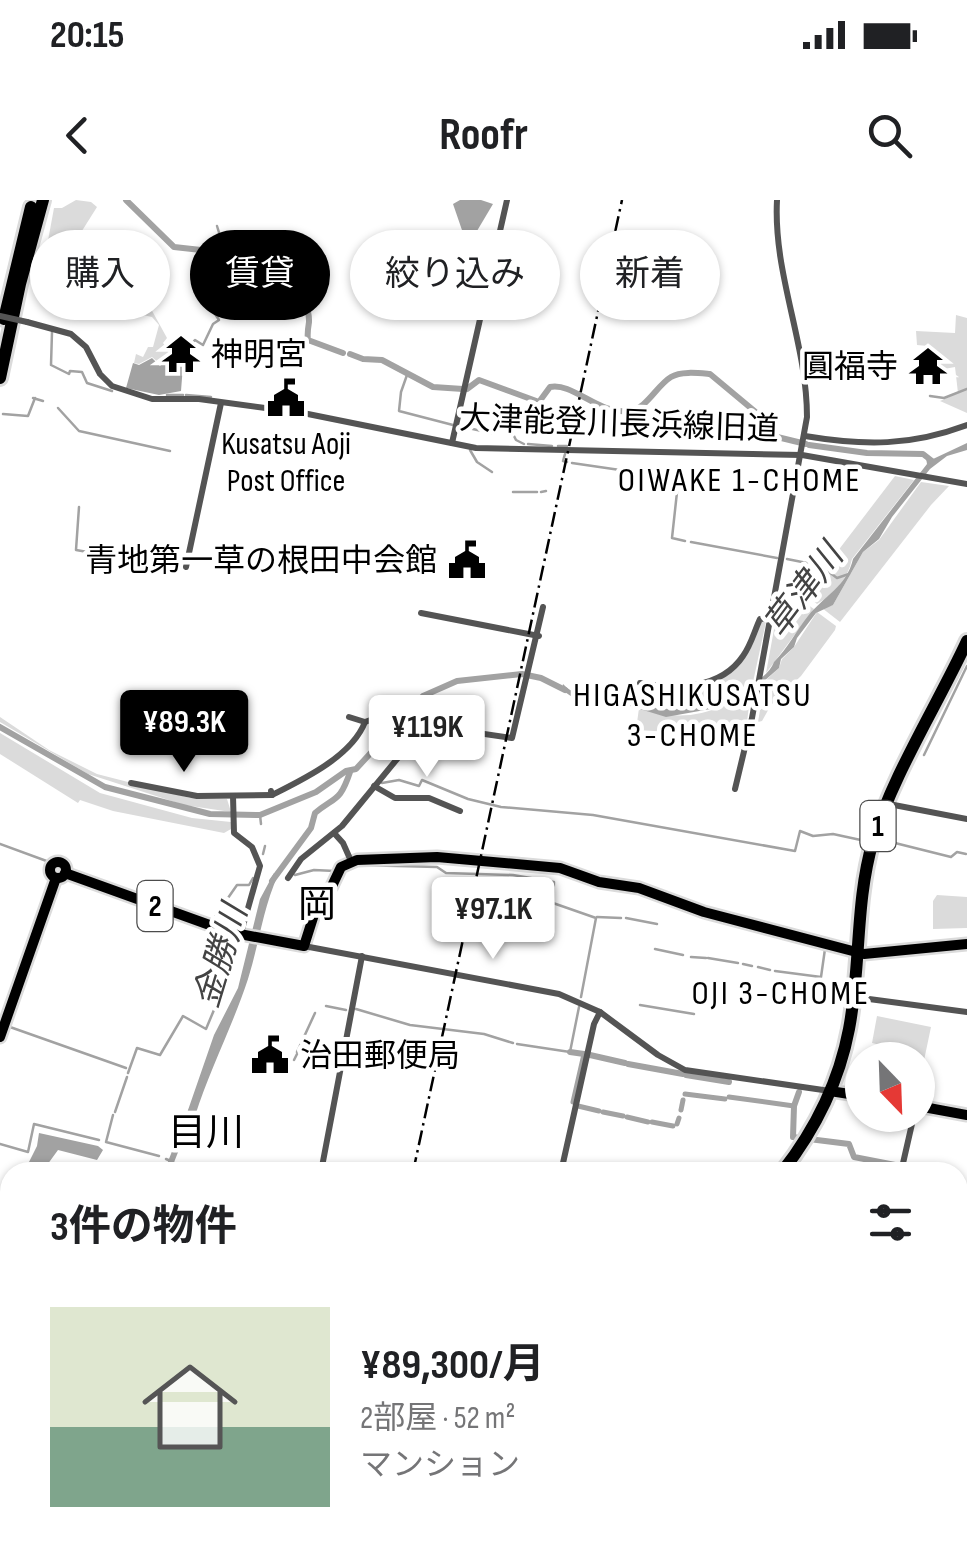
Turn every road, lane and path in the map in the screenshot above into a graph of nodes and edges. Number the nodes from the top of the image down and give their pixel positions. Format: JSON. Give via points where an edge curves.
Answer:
{"nodes":[{"id":1,"x":34,"y":200,"type":"edge"},
{"id":2,"x":42,"y":200,"type":"edge"},
{"id":3,"x":507,"y":200,"type":"edge"},
{"id":4,"x":777,"y":200,"type":"edge"},
{"id":5,"x":0,"y":316,"type":"edge"},
{"id":6,"x":0,"y":341,"type":"edge"},
{"id":7,"x":0,"y":378,"type":"edge"},
{"id":8,"x":221,"y":403,"type":"junction"},
{"id":9,"x":967,"y":424,"type":"edge"},
{"id":10,"x":452,"y":443,"type":"junction"},
{"id":11,"x":804,"y":444,"type":"junction"},
{"id":12,"x":967,"y":484,"type":"edge"},
{"id":13,"x":186,"y":566,"type":"dead end"},
{"id":14,"x":543,"y":607,"type":"dead end"},
{"id":15,"x":421,"y":614,"type":"dead end"},
{"id":16,"x":771,"y":618,"type":"junction"},
{"id":17,"x":538,"y":636,"type":"junction"},
{"id":18,"x":967,"y":641,"type":"edge"},
{"id":19,"x":967,"y":652,"type":"edge"},
{"id":20,"x":640,"y":683,"type":"dead end"},
{"id":21,"x":349,"y":718,"type":"dead end"},
{"id":22,"x":365,"y":722,"type":"junction"},
{"id":23,"x":423,"y":724,"type":"junction"},
{"id":24,"x":131,"y":782,"type":"dead end"},
{"id":25,"x":374,"y":786,"type":"junction"},
{"id":26,"x":736,"y":789,"type":"dead end"},
{"id":27,"x":234,"y":801,"type":"junction"},
{"id":28,"x":894,"y":805,"type":"junction"},
{"id":29,"x":460,"y":811,"type":"dead end"},
{"id":30,"x":967,"y":819,"type":"edge"},
{"id":31,"x":334,"y":833,"type":"junction"},
{"id":32,"x":351,"y":861,"type":"junction"},
{"id":33,"x":288,"y":878,"type":"dead end"},
{"id":34,"x":243,"y":935,"type":"junction"},
{"id":35,"x":967,"y":944,"type":"edge"},
{"id":36,"x":304,"y":946,"type":"junction"},
{"id":37,"x":861,"y":953,"type":"junction"},
{"id":38,"x":362,"y":956,"type":"junction"},
{"id":39,"x":856,"y":997,"type":"junction"},
{"id":40,"x":600,"y":1012,"type":"junction"},
{"id":41,"x":967,"y":1012,"type":"edge"},
{"id":42,"x":0,"y":1037,"type":"edge"},
{"id":43,"x":833,"y":1091,"type":"junction"},
{"id":44,"x":845,"y":1093,"type":"edge"},
{"id":45,"x":935,"y":1109,"type":"edge"},
{"id":46,"x":967,"y":1116,"type":"edge"},
{"id":47,"x":910,"y":1132,"type":"edge"},
{"id":48,"x":324,"y":1162,"type":"edge"},
{"id":49,"x":563,"y":1162,"type":"edge"},
{"id":50,"x":792,"y":1162,"type":"edge"},
{"id":51,"x":903,"y":1162,"type":"edge"}],
"edges":[{"from":1,"to":6,"type":"highway"},
{"from":2,"to":7,"type":"highway"},
{"from":3,"to":10,"type":"street"},
{"from":4,"to":11,"type":"street","via":[[778,248],[804,384]]},
{"from":5,"to":8,"type":"street","name":"大津能登川長浜線旧道","bridge":true,"via":[[70,334],[106,381],[124,392]]},
{"from":8,"to":10,"type":"street","name":"大津能登川長浜線旧道"},
{"from":8,"to":13,"type":"street"},
{"from":9,"to":11,"type":"street","via":[[911,442]]},
{"from":10,"to":11,"type":"street","name":"大津能登川長浜線旧道"},
{"from":11,"to":12,"type":"street","name":"大津能登川長浜線旧道"},
{"from":11,"to":16,"type":"street"},
{"from":14,"to":17,"type":"street"},
{"from":15,"to":17,"type":"street"},
{"from":16,"to":20,"type":"street","via":[[760,620],[742,658],[721,677],[690,686]]},
{"from":16,"to":26,"type":"street"},
{"from":17,"to":23,"type":"street","via":[[512,738]]},
{"from":18,"to":37,"type":"highway","number":"1","via":[[874,839]]},
{"from":19,"to":28,"type":"highway","number":"1"},
{"from":21,"to":22,"type":"street"},
{"from":22,"to":23,"type":"street"},
{"from":22,"to":27,"type":"street","via":[[332,760],[272,793]]},
{"from":23,"to":25,"type":"street"},
{"from":24,"to":27,"type":"street"},
{"from":25,"to":29,"type":"street","via":[[395,798],[429,798]]},
{"from":25,"to":31,"type":"street"},
{"from":27,"to":34,"type":"street","via":[[235,835],[252,847],[260,866]]},
{"from":28,"to":30,"type":"street"},
{"from":28,"to":37,"type":"highway","number":"1","via":[[876,855]]},
{"from":31,"to":32,"type":"street"},
{"from":31,"to":33,"type":"street"},
{"from":32,"to":36,"type":"main road","via":[[318,902]]},
{"from":32,"to":37,"type":"main road","via":[[437,857],[560,868]]},
{"from":34,"to":36,"type":"main road","number":"2"},
{"from":34,"to":42,"type":"main road","number":"2","via":[[61,875]]},
{"from":35,"to":37,"type":"main road"},
{"from":36,"to":38,"type":"street"},
{"from":37,"to":39,"type":"highway","number":"1"},
{"from":38,"to":40,"type":"street","via":[[559,994]]},
{"from":38,"to":48,"type":"street"},
{"from":39,"to":41,"type":"street"},
{"from":39,"to":43,"type":"highway","number":"1","via":[[850,1049]]},
{"from":40,"to":43,"type":"street","via":[[685,1070]]},
{"from":40,"to":49,"type":"street"},
{"from":43,"to":44,"type":"main road"},
{"from":43,"to":50,"type":"highway","number":"1"},
{"from":45,"to":46,"type":"main road"},
{"from":47,"to":51,"type":"street"}]}
